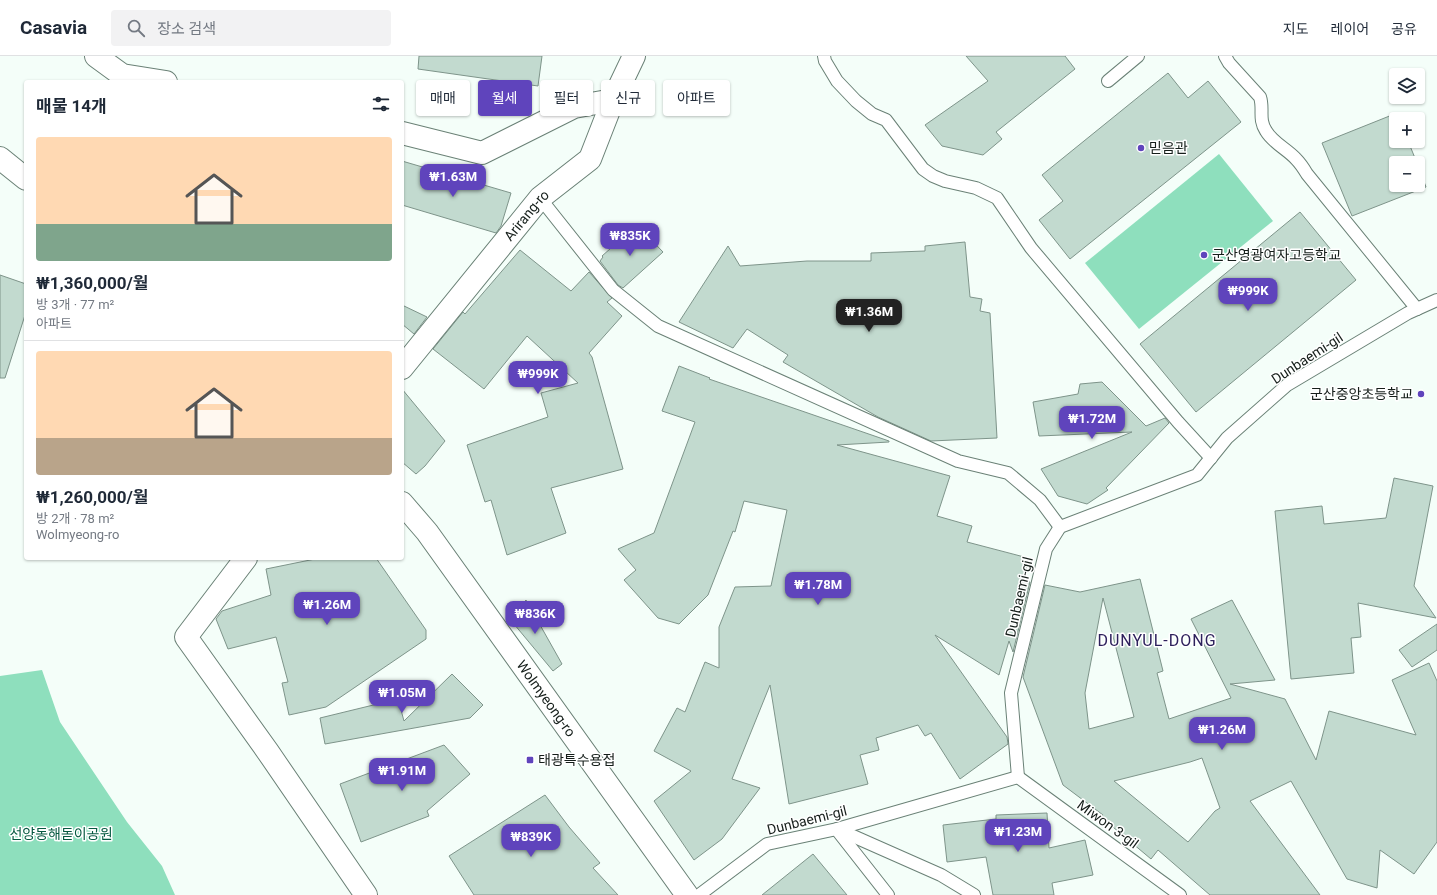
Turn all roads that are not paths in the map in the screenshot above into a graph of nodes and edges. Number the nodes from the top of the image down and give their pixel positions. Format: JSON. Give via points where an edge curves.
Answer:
{"nodes":[{"id":1,"x":96,"y":56,"type":"edge"},
{"id":2,"x":634,"y":56,"type":"edge"},
{"id":3,"x":824,"y":56,"type":"edge"},
{"id":4,"x":1138,"y":56,"type":"edge"},
{"id":5,"x":1225,"y":56,"type":"edge"},
{"id":6,"x":153,"y":80,"type":"edge"},
{"id":7,"x":623,"y":80,"type":"edge"},
{"id":8,"x":1108,"y":82,"type":"dead end"},
{"id":9,"x":601,"y":102,"type":"edge"},
{"id":10,"x":607,"y":116,"type":"edge"},
{"id":11,"x":404,"y":134,"type":"edge"},
{"id":12,"x":0,"y":158,"type":"edge"},
{"id":13,"x":24,"y":178,"type":"edge"},
{"id":14,"x":540,"y":198,"type":"junction"},
{"id":15,"x":1437,"y":300,"type":"edge"},
{"id":16,"x":1417,"y":309,"type":"junction"},
{"id":17,"x":404,"y":366,"type":"edge"},
{"id":18,"x":1211,"y":458,"type":"junction"},
{"id":19,"x":404,"y":505,"type":"edge"},
{"id":20,"x":1060,"y":527,"type":"junction"},
{"id":21,"x":244,"y":560,"type":"edge"},
{"id":22,"x":1018,"y":778,"type":"junction"},
{"id":23,"x":836,"y":829,"type":"junction"},
{"id":24,"x":366,"y":895,"type":"edge"},
{"id":25,"x":687,"y":895,"type":"edge"},
{"id":26,"x":699,"y":895,"type":"edge"},
{"id":27,"x":888,"y":895,"type":"edge"},
{"id":28,"x":974,"y":895,"type":"edge"},
{"id":29,"x":1180,"y":895,"type":"edge"}],
"edges":[{"from":1,"to":6,"type":"street","via":[[122,75]]},
{"from":2,"to":7,"type":"street","name":"Arirang-ro"},
{"from":3,"to":18,"type":"lane","via":[[837,81],[872,114],[886,120],[923,169],[944,181],[976,188],[997,198],[1031,248]]},
{"from":4,"to":8,"type":"lane"},
{"from":5,"to":16,"type":"lane","via":[[1260,97],[1262,121],[1266,132],[1296,158]]},
{"from":9,"to":11,"type":"street","via":[[574,107],[482,153]]},
{"from":10,"to":14,"type":"street","name":"Arirang-ro","via":[[590,159]]},
{"from":12,"to":13,"type":"street"},
{"from":14,"to":17,"type":"street","name":"Arirang-ro"},
{"from":14,"to":20,"type":"lane","via":[[613,290],[658,326],[958,461],[1008,473],[1040,500]]},
{"from":15,"to":16,"type":"lane","name":"Dunbaemi-gil"},
{"from":16,"to":18,"type":"lane","name":"Dunbaemi-gil","via":[[1287,385],[1227,438]]},
{"from":18,"to":20,"type":"lane","name":"Dunbaemi-gil","via":[[1197,475]]},
{"from":19,"to":25,"type":"street","name":"Wolmyeong-ro","via":[[427,532]]},
{"from":20,"to":22,"type":"lane","name":"Dunbaemi-gil","via":[[1046,549],[1011,693]]},
{"from":21,"to":24,"type":"street","via":[[186,637]]},
{"from":22,"to":23,"type":"lane","name":"Dunbaemi-gil"},
{"from":22,"to":29,"type":"lane","name":"Miwon 3-gil"},
{"from":23,"to":26,"type":"lane","name":"Dunbaemi-gil","via":[[767,844]]},
{"from":23,"to":27,"type":"lane"},
{"from":23,"to":28,"type":"lane","via":[[941,875]]}]}
